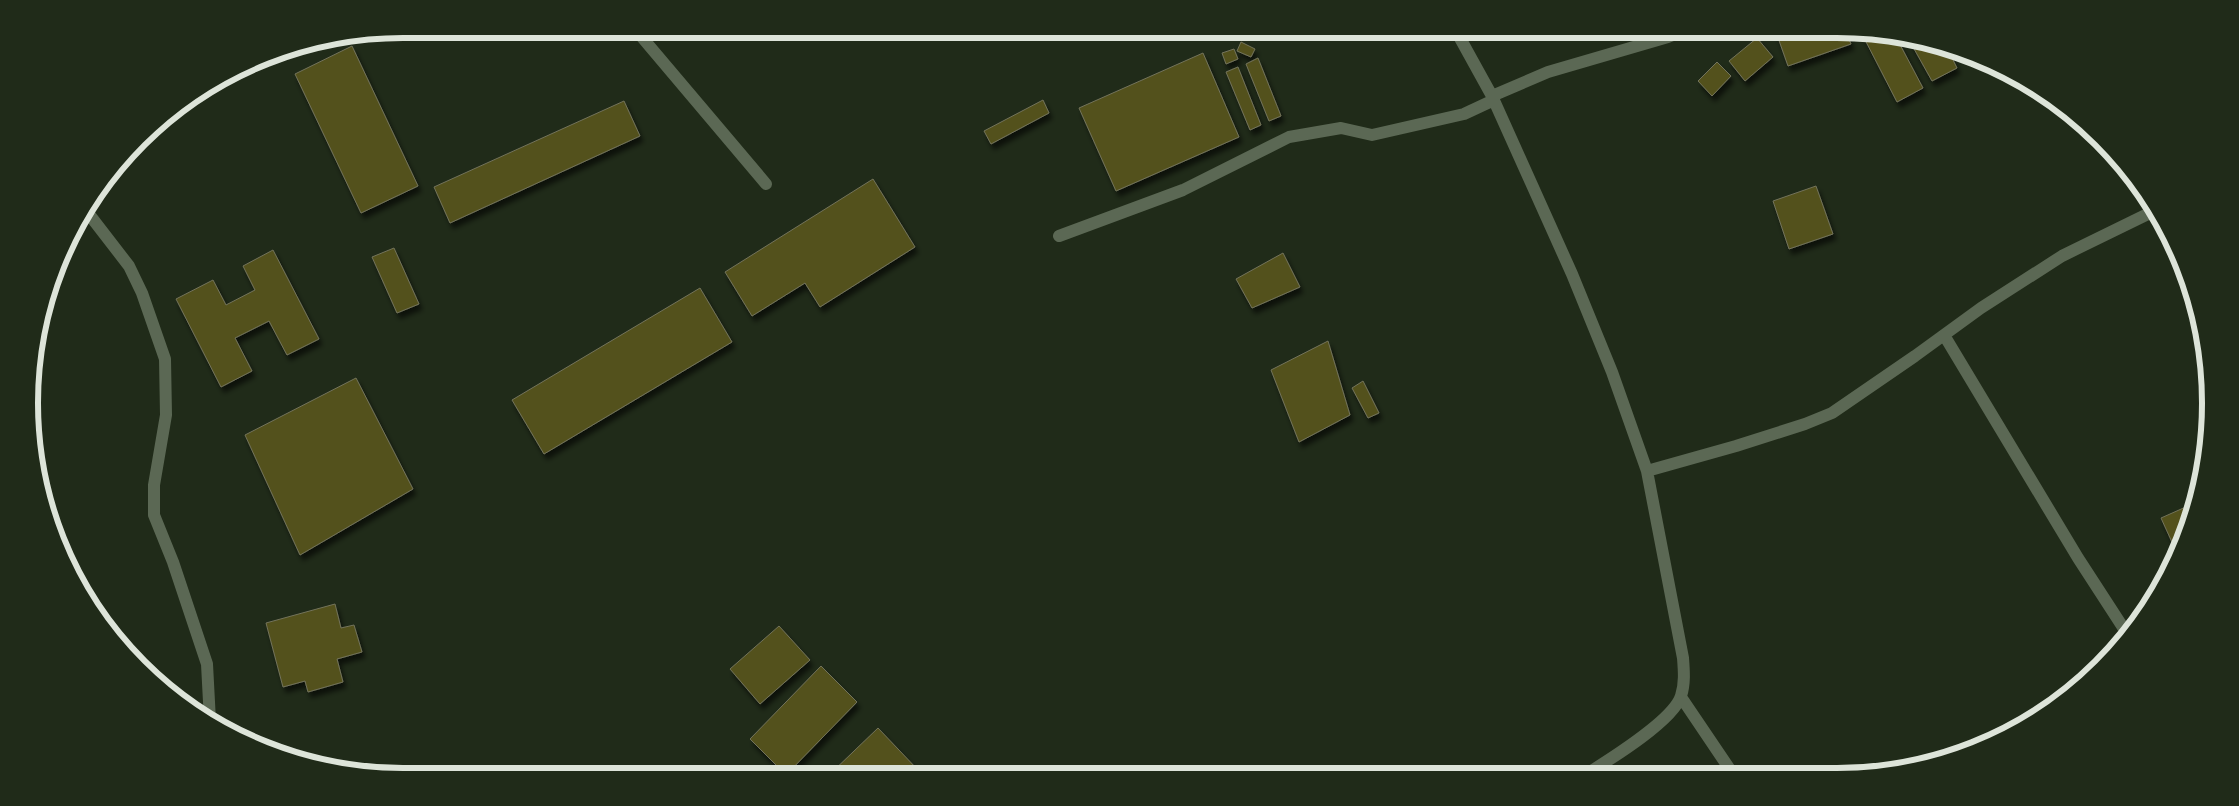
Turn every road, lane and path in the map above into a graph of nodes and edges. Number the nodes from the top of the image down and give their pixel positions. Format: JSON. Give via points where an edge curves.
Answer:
{"nodes":[{"id":1,"x":642,"y":38,"type":"edge"},
{"id":2,"x":1460,"y":38,"type":"edge"},
{"id":3,"x":1665,"y":38,"type":"edge"},
{"id":4,"x":1493,"y":98,"type":"junction"},
{"id":5,"x":766,"y":184,"type":"dead end"},
{"id":6,"x":2149,"y":214,"type":"edge"},
{"id":7,"x":89,"y":215,"type":"edge"},
{"id":8,"x":1059,"y":236,"type":"dead end"},
{"id":9,"x":1944,"y":336,"type":"junction"},
{"id":10,"x":1647,"y":471,"type":"junction"},
{"id":11,"x":2124,"y":629,"type":"edge"},
{"id":12,"x":1681,"y":697,"type":"junction"},
{"id":13,"x":210,"y":713,"type":"edge"},
{"id":14,"x":1595,"y":768,"type":"edge"},
{"id":15,"x":1729,"y":768,"type":"edge"}],
"edges":[{"from":1,"to":5,"type":"street"},
{"from":2,"to":4,"type":"street"},
{"from":3,"to":4,"type":"street","via":[[1548,72]]},
{"from":4,"to":8,"type":"street","via":[[1464,114],[1372,135],[1341,128],[1289,137],[1183,190]]},
{"from":4,"to":10,"type":"street","via":[[1572,274],[1612,372]]},
{"from":6,"to":9,"type":"street","via":[[2062,256]]},
{"from":7,"to":13,"type":"street","via":[[129,266],[165,359],[166,415],[154,485],[154,515],[207,664]]},
{"from":9,"to":10,"type":"street","via":[[1832,413],[1736,446]]},
{"from":9,"to":11,"type":"street"},
{"from":10,"to":12,"type":"street","via":[[1683,658]]},
{"from":12,"to":14,"type":"street","via":[[1662,721]]},
{"from":12,"to":15,"type":"street"}]}
